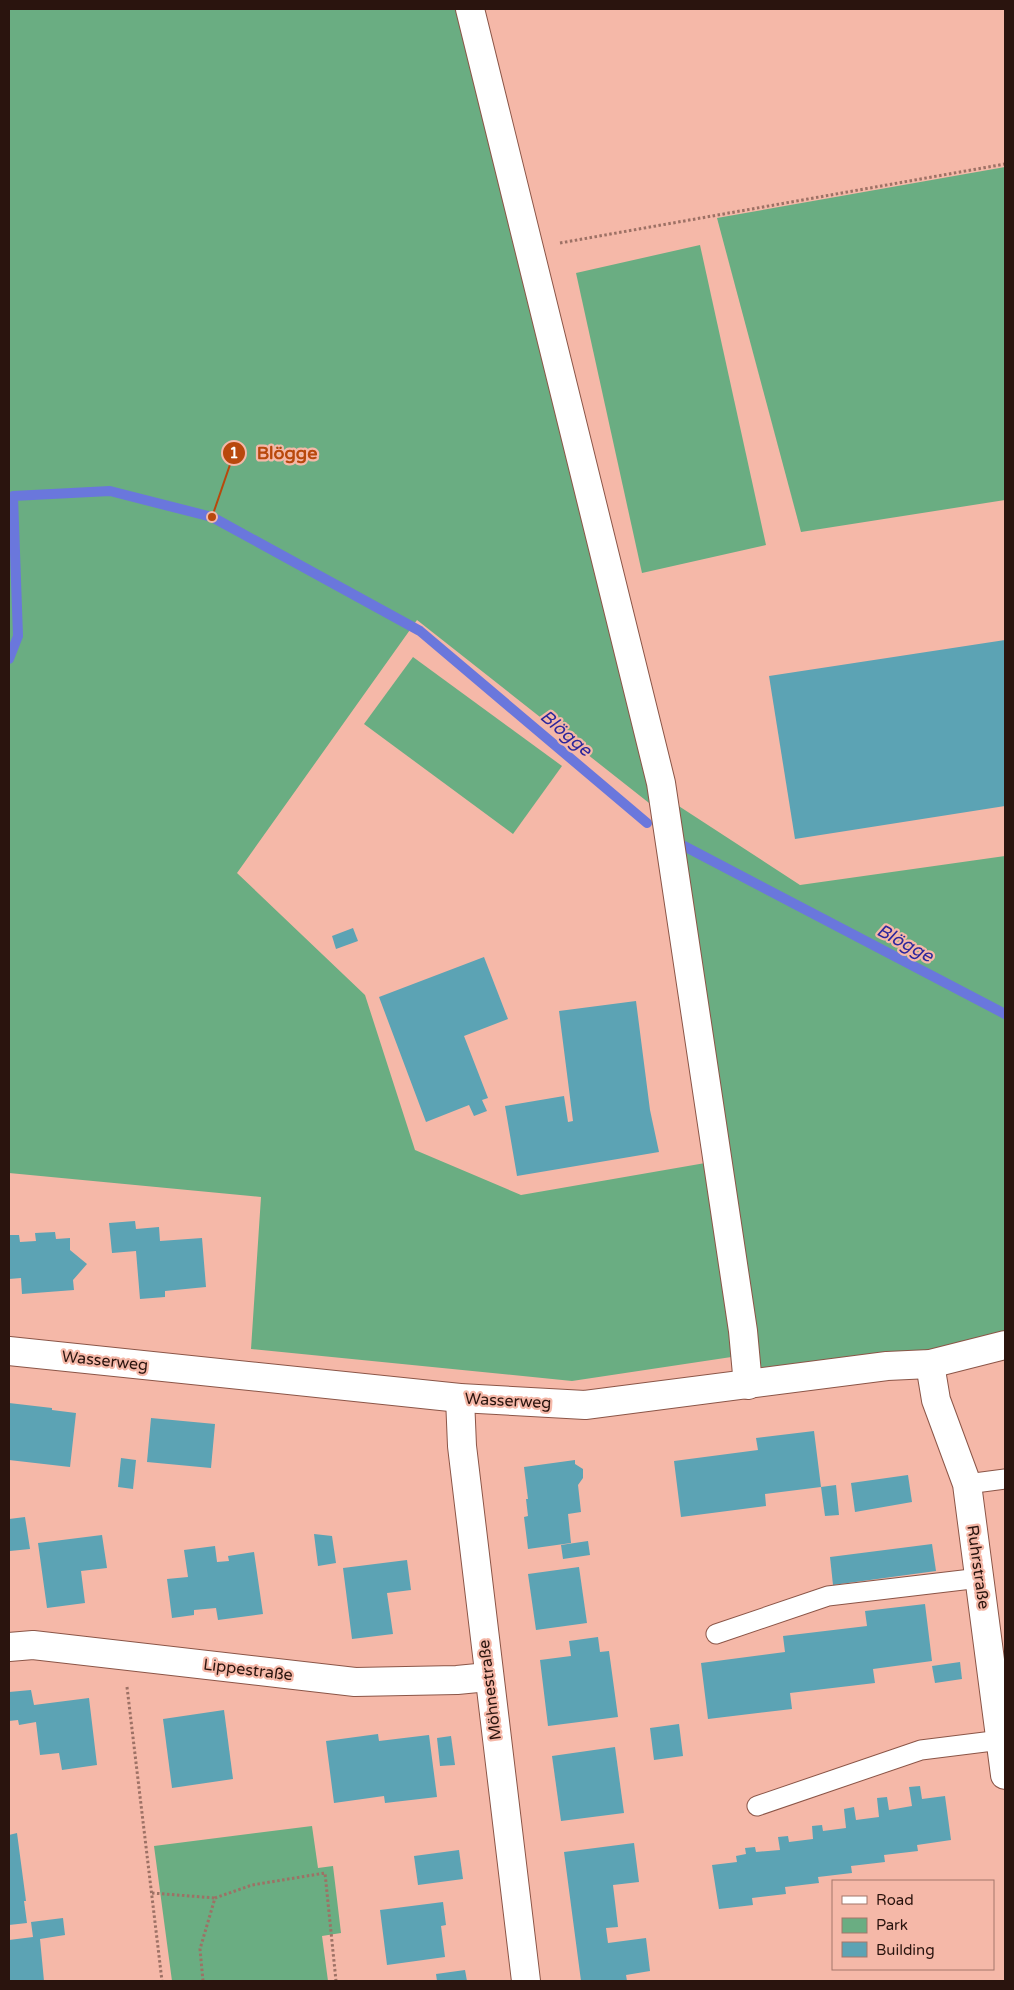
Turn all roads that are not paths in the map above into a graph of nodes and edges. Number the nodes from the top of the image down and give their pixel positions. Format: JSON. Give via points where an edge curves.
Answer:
{"nodes":[{"id":1,"x":470,"y":9,"type":"edge"},
{"id":2,"x":1005,"y":1345,"type":"edge"},
{"id":3,"x":9,"y":1351,"type":"edge"},
{"id":4,"x":930,"y":1364,"type":"junction"},
{"id":5,"x":748,"y":1385,"type":"junction"},
{"id":6,"x":460,"y":1398,"type":"junction"},
{"id":7,"x":1005,"y":1479,"type":"edge"},
{"id":8,"x":967,"y":1484,"type":"junction"},
{"id":9,"x":980,"y":1578,"type":"junction"},
{"id":10,"x":716,"y":1634,"type":"dead end"},
{"id":11,"x":9,"y":1647,"type":"edge"},
{"id":12,"x":999,"y":1672,"type":"edge"},
{"id":13,"x":488,"y":1676,"type":"junction"},
{"id":14,"x":1001,"y":1740,"type":"junction"},
{"id":15,"x":1005,"y":1775,"type":"edge"},
{"id":16,"x":758,"y":1806,"type":"dead end"},
{"id":17,"x":526,"y":1981,"type":"edge"}],
"edges":[{"from":1,"to":5,"type":"street","via":[[661,783]]},
{"from":2,"to":4,"type":"street","name":"Wasserweg"},
{"from":3,"to":6,"type":"street","name":"Wasserweg"},
{"from":4,"to":5,"type":"street","name":"Wasserweg","via":[[886,1366]]},
{"from":4,"to":8,"type":"street","name":"Ruhrstraße","via":[[936,1400]]},
{"from":5,"to":6,"type":"street","name":"Wasserweg","via":[[585,1405]]},
{"from":6,"to":13,"type":"street","name":"Möhnestraße","via":[[462,1446]]},
{"from":7,"to":8,"type":"lane"},
{"from":8,"to":9,"type":"street","name":"Ruhrstraße"},
{"from":9,"to":10,"type":"lane","via":[[828,1596]]},
{"from":9,"to":12,"type":"street","name":"Ruhrstraße"},
{"from":11,"to":13,"type":"street","name":"Lippestraße","via":[[33,1645],[355,1682],[457,1680]]},
{"from":12,"to":14,"type":"street","name":"Ruhrstraße"},
{"from":13,"to":17,"type":"street","name":"Möhnestraße"},
{"from":14,"to":15,"type":"street","name":"Ruhrstraße"},
{"from":14,"to":16,"type":"lane","via":[[921,1750]]}]}
